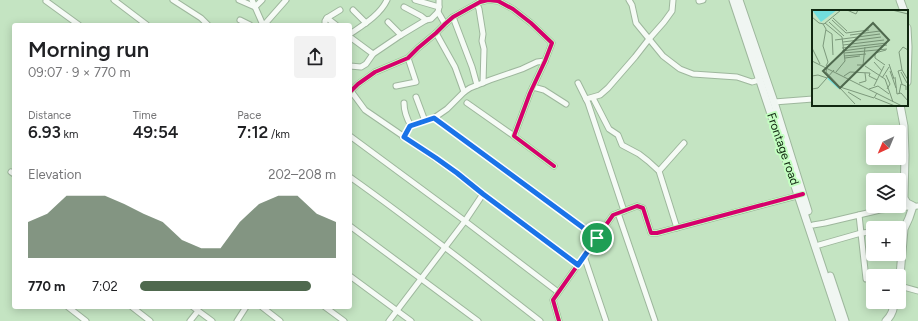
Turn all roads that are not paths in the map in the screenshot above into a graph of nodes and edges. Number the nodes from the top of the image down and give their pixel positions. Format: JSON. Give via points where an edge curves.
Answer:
{"nodes":[{"id":1,"x":114,"y":0,"type":"edge"},
{"id":2,"x":173,"y":0,"type":"edge"},
{"id":3,"x":239,"y":0,"type":"edge"},
{"id":4,"x":252,"y":0,"type":"edge"},
{"id":5,"x":262,"y":0,"type":"edge"},
{"id":6,"x":286,"y":0,"type":"edge"},
{"id":7,"x":387,"y":0,"type":"edge"},
{"id":8,"x":415,"y":0,"type":"edge"},
{"id":9,"x":439,"y":0,"type":"edge"},
{"id":10,"x":636,"y":0,"type":"edge"},
{"id":11,"x":673,"y":0,"type":"edge"},
{"id":12,"x":732,"y":0,"type":"edge"},
{"id":13,"x":739,"y":0,"type":"edge"},
{"id":14,"x":46,"y":1,"type":"edge"},
{"id":15,"x":630,"y":3,"type":"edge"},
{"id":16,"x":477,"y":4,"type":"junction"},
{"id":17,"x":255,"y":7,"type":"junction"},
{"id":18,"x":404,"y":7,"type":"dead end"},
{"id":19,"x":439,"y":9,"type":"junction"},
{"id":20,"x":340,"y":10,"type":"dead end"},
{"id":21,"x":353,"y":10,"type":"dead end"},
{"id":22,"x":453,"y":17,"type":"junction"},
{"id":23,"x":327,"y":18,"type":"junction"},
{"id":24,"x":240,"y":20,"type":"dead end"},
{"id":25,"x":426,"y":20,"type":"junction"},
{"id":26,"x":388,"y":22,"type":"dead end"},
{"id":27,"x":76,"y":23,"type":"edge"},
{"id":28,"x":144,"y":23,"type":"edge"},
{"id":29,"x":206,"y":23,"type":"edge"},
{"id":30,"x":246,"y":23,"type":"edge"},
{"id":31,"x":262,"y":23,"type":"edge"},
{"id":32,"x":265,"y":23,"type":"edge"},
{"id":33,"x":325,"y":23,"type":"edge"},
{"id":34,"x":333,"y":23,"type":"edge"},
{"id":35,"x":366,"y":23,"type":"junction"},
{"id":36,"x":445,"y":24,"type":"junction"},
{"id":37,"x":436,"y":33,"type":"junction"},
{"id":38,"x":352,"y":34,"type":"edge"},
{"id":39,"x":401,"y":35,"type":"junction"},
{"id":40,"x":352,"y":37,"type":"edge"},
{"id":41,"x":649,"y":39,"type":"junction"},
{"id":42,"x":374,"y":54,"type":"junction"},
{"id":43,"x":408,"y":58,"type":"junction"},
{"id":44,"x":545,"y":61,"type":"junction"},
{"id":45,"x":352,"y":66,"type":"edge"},
{"id":46,"x":759,"y":80,"type":"junction"},
{"id":47,"x":480,"y":84,"type":"junction"},
{"id":48,"x":578,"y":84,"type":"dead end"},
{"id":49,"x":396,"y":86,"type":"dead end"},
{"id":50,"x":533,"y":86,"type":"junction"},
{"id":51,"x":352,"y":90,"type":"edge"},
{"id":52,"x":352,"y":92,"type":"edge"},
{"id":53,"x":464,"y":92,"type":"junction"},
{"id":54,"x":416,"y":97,"type":"dead end"},
{"id":55,"x":593,"y":98,"type":"junction"},
{"id":56,"x":586,"y":99,"type":"junction"},
{"id":57,"x":812,"y":99,"type":"edge"},
{"id":58,"x":467,"y":102,"type":"dead end"},
{"id":59,"x":774,"y":102,"type":"junction"},
{"id":60,"x":404,"y":103,"type":"dead end"},
{"id":61,"x":566,"y":104,"type":"dead end"},
{"id":62,"x":900,"y":106,"type":"edge"},
{"id":63,"x":434,"y":118,"type":"junction"},
{"id":64,"x":425,"y":121,"type":"junction"},
{"id":65,"x":410,"y":126,"type":"junction"},
{"id":66,"x":514,"y":136,"type":"junction"},
{"id":67,"x":352,"y":137,"type":"edge"},
{"id":68,"x":404,"y":137,"type":"junction"},
{"id":69,"x":684,"y":143,"type":"dead end"},
{"id":70,"x":554,"y":166,"type":"dead end"},
{"id":71,"x":659,"y":171,"type":"junction"},
{"id":72,"x":352,"y":178,"type":"edge"},
{"id":73,"x":483,"y":194,"type":"junction"},
{"id":74,"x":801,"y":194,"type":"junction"},
{"id":75,"x":915,"y":206,"type":"edge"},
{"id":76,"x":624,"y":211,"type":"junction"},
{"id":77,"x":618,"y":213,"type":"junction"},
{"id":78,"x":859,"y":215,"type":"junction"},
{"id":79,"x":464,"y":220,"type":"junction"},
{"id":80,"x":813,"y":225,"type":"junction"},
{"id":81,"x":352,"y":227,"type":"edge"},
{"id":82,"x":677,"y":228,"type":"junction"},
{"id":83,"x":861,"y":233,"type":"junction"},
{"id":84,"x":866,"y":233,"type":"edge"},
{"id":85,"x":597,"y":238,"type":"junction"},
{"id":86,"x":819,"y":245,"type":"junction"},
{"id":87,"x":444,"y":247,"type":"junction"},
{"id":88,"x":584,"y":256,"type":"junction"},
{"id":89,"x":578,"y":265,"type":"junction"},
{"id":90,"x":901,"y":269,"type":"edge"},
{"id":91,"x":352,"y":277,"type":"edge"},
{"id":92,"x":421,"y":278,"type":"junction"},
{"id":93,"x":866,"y":279,"type":"dead end"},
{"id":94,"x":906,"y":288,"type":"edge"},
{"id":95,"x":918,"y":291,"type":"edge"},
{"id":96,"x":558,"y":292,"type":"junction"},
{"id":97,"x":71,"y":309,"type":"edge"},
{"id":98,"x":135,"y":309,"type":"edge"},
{"id":99,"x":196,"y":309,"type":"edge"},
{"id":100,"x":245,"y":309,"type":"edge"},
{"id":101,"x":265,"y":309,"type":"edge"},
{"id":102,"x":328,"y":309,"type":"edge"},
{"id":103,"x":893,"y":309,"type":"edge"},
{"id":104,"x":397,"y":310,"type":"junction"},
{"id":105,"x":198,"y":311,"type":"junction"},
{"id":106,"x":86,"y":321,"type":"edge"},
{"id":107,"x":150,"y":321,"type":"edge"},
{"id":108,"x":190,"y":321,"type":"edge"},
{"id":109,"x":212,"y":321,"type":"edge"},
{"id":110,"x":237,"y":321,"type":"edge"},
{"id":111,"x":280,"y":321,"type":"edge"},
{"id":112,"x":344,"y":321,"type":"edge"},
{"id":113,"x":389,"y":321,"type":"edge"},
{"id":114,"x":411,"y":321,"type":"edge"},
{"id":115,"x":478,"y":321,"type":"edge"},
{"id":116,"x":540,"y":321,"type":"edge"},
{"id":117,"x":559,"y":321,"type":"edge"},
{"id":118,"x":606,"y":321,"type":"edge"},
{"id":119,"x":655,"y":321,"type":"edge"},
{"id":120,"x":840,"y":321,"type":"edge"},
{"id":121,"x":845,"y":321,"type":"edge"},
{"id":122,"x":886,"y":321,"type":"edge"}],
"edges":[{"from":1,"to":28,"type":"street"},
{"from":2,"to":29,"type":"street"},
{"from":3,"to":17,"type":"street"},
{"from":4,"to":17,"type":"street"},
{"from":5,"to":17,"type":"street"},
{"from":6,"to":32,"type":"street"},
{"from":7,"to":35,"type":"street"},
{"from":8,"to":19,"type":"street"},
{"from":9,"to":19,"type":"street"},
{"from":10,"to":15,"type":"street"},
{"from":11,"to":41,"type":"street","via":[[672,11]]},
{"from":12,"to":46,"type":"main road","name":"Frontage road"},
{"from":13,"to":59,"type":"main road"},
{"from":14,"to":27,"type":"street"},
{"from":15,"to":41,"type":"street","via":[[636,22]]},
{"from":16,"to":22,"type":"street"},
{"from":16,"to":44,"type":"street","via":[[488,0],[498,1],[531,23],[552,43]]},
{"from":16,"to":47,"type":"street","via":[[484,49]]},
{"from":17,"to":31,"type":"street"},
{"from":18,"to":25,"type":"street"},
{"from":19,"to":25,"type":"street","via":[[432,19]]},
{"from":19,"to":36,"type":"street"},
{"from":20,"to":23,"type":"street"},
{"from":21,"to":35,"type":"street"},
{"from":22,"to":36,"type":"street"},
{"from":22,"to":47,"type":"street"},
{"from":23,"to":33,"type":"street"},
{"from":23,"to":34,"type":"street"},
{"from":24,"to":30,"type":"street"},
{"from":25,"to":39,"type":"street"},
{"from":26,"to":39,"type":"street"},
{"from":35,"to":38,"type":"street"},
{"from":36,"to":37,"type":"street"},
{"from":37,"to":43,"type":"street"},
{"from":37,"to":53,"type":"street","via":[[455,67]]},
{"from":39,"to":42,"type":"street"},
{"from":40,"to":42,"type":"street"},
{"from":41,"to":46,"type":"street","via":[[663,56],[680,69],[693,74],[736,77],[752,82]]},
{"from":41,"to":55,"type":"street","via":[[608,88]]},
{"from":42,"to":45,"type":"street","via":[[361,67]]},
{"from":43,"to":49,"type":"street","via":[[416,82]]},
{"from":43,"to":51,"type":"street","via":[[375,72]]},
{"from":44,"to":47,"type":"street"},
{"from":44,"to":50,"type":"street"},
{"from":46,"to":74,"type":"main road","name":"Frontage road"},
{"from":47,"to":53,"type":"street"},
{"from":48,"to":56,"type":"street"},
{"from":50,"to":61,"type":"street"},
{"from":50,"to":66,"type":"street"},
{"from":52,"to":68,"type":"street","via":[[365,110]]},
{"from":53,"to":63,"type":"street"},
{"from":54,"to":64,"type":"street"},
{"from":55,"to":56,"type":"street"},
{"from":55,"to":71,"type":"street","via":[[609,129],[618,135],[622,145],[639,154]]},
{"from":56,"to":76,"type":"street"},
{"from":57,"to":59,"type":"street"},
{"from":58,"to":66,"type":"street"},
{"from":59,"to":74,"type":"main road"},
{"from":60,"to":65,"type":"street"},
{"from":62,"to":75,"type":"main road","via":[[904,126],[904,198],[907,203]]},
{"from":63,"to":64,"type":"street"},
{"from":63,"to":85,"type":"street"},
{"from":64,"to":65,"type":"street"},
{"from":65,"to":68,"type":"street"},
{"from":66,"to":70,"type":"street"},
{"from":67,"to":79,"type":"street"},
{"from":68,"to":73,"type":"street"},
{"from":69,"to":71,"type":"street"},
{"from":71,"to":82,"type":"street"},
{"from":72,"to":87,"type":"street"},
{"from":73,"to":79,"type":"street"},
{"from":73,"to":89,"type":"street"},
{"from":74,"to":80,"type":"main road"},
{"from":74,"to":82,"type":"street"},
{"from":74,"to":120,"type":"main road","name":"Frontage road"},
{"from":75,"to":78,"type":"street"},
{"from":75,"to":90,"type":"main road","via":[[904,229]]},
{"from":76,"to":77,"type":"street"},
{"from":76,"to":82,"type":"street","via":[[637,206],[643,208],[651,233]]},
{"from":77,"to":85,"type":"street","via":[[613,215]]},
{"from":77,"to":119,"type":"street"},
{"from":78,"to":80,"type":"street"},
{"from":78,"to":83,"type":"street"},
{"from":79,"to":87,"type":"street"},
{"from":79,"to":96,"type":"street"},
{"from":80,"to":86,"type":"main road"},
{"from":81,"to":92,"type":"street"},
{"from":83,"to":84,"type":"street"},
{"from":83,"to":86,"type":"street"},
{"from":83,"to":93,"type":"street"},
{"from":85,"to":88,"type":"street"},
{"from":86,"to":121,"type":"main road"},
{"from":87,"to":92,"type":"street"},
{"from":87,"to":116,"type":"street"},
{"from":88,"to":89,"type":"street"},
{"from":88,"to":118,"type":"street"},
{"from":89,"to":96,"type":"street"},
{"from":91,"to":104,"type":"street"},
{"from":92,"to":104,"type":"street"},
{"from":92,"to":115,"type":"street"},
{"from":94,"to":95,"type":"street"},
{"from":96,"to":117,"type":"street","via":[[553,300]]},
{"from":97,"to":106,"type":"street"},
{"from":98,"to":107,"type":"street"},
{"from":99,"to":105,"type":"street"},
{"from":100,"to":110,"type":"street"},
{"from":101,"to":111,"type":"street"},
{"from":102,"to":112,"type":"street"},
{"from":103,"to":122,"type":"main road"},
{"from":104,"to":113,"type":"street"},
{"from":104,"to":114,"type":"street"},
{"from":105,"to":108,"type":"street"},
{"from":105,"to":109,"type":"street"}]}
